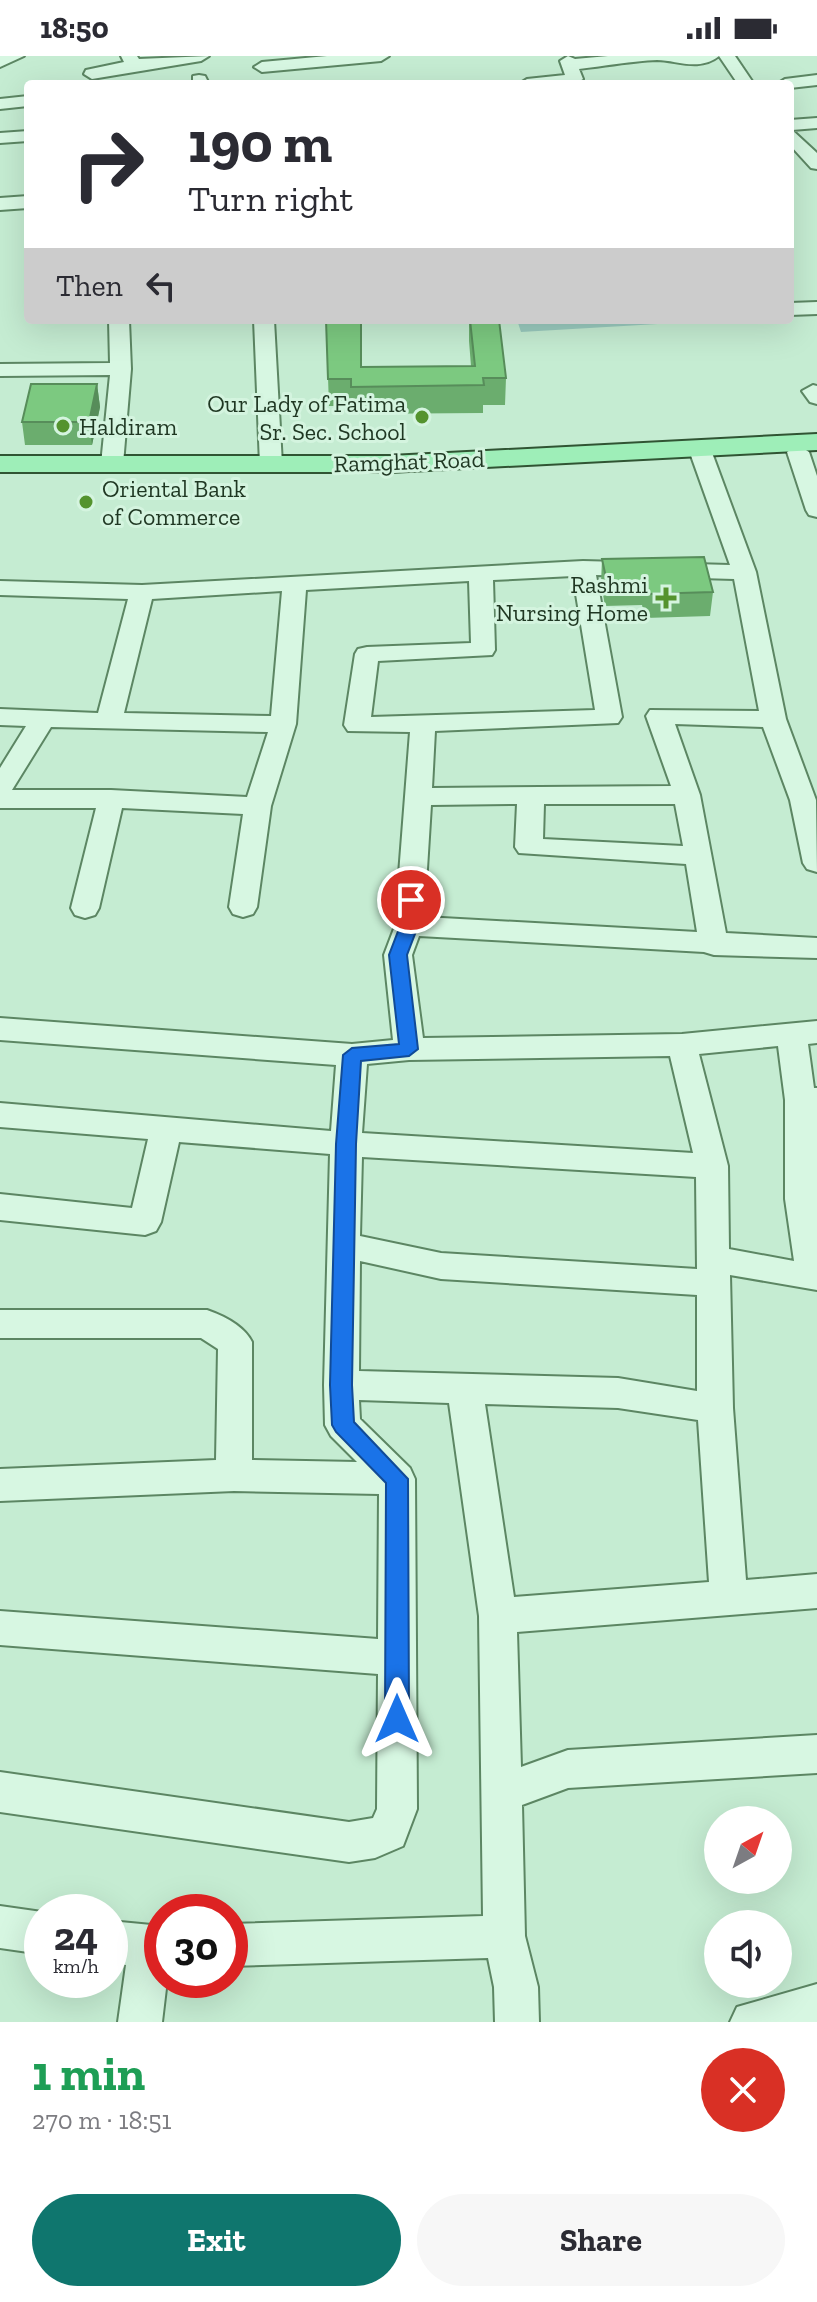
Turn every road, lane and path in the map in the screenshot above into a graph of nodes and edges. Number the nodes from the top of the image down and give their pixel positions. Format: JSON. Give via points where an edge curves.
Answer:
{"nodes":[{"id":1,"x":17,"y":56,"type":"edge"},
{"id":2,"x":79,"y":56,"type":"edge"},
{"id":3,"x":201,"y":56,"type":"edge"},
{"id":4,"x":381,"y":56,"type":"edge"},
{"id":5,"x":655,"y":56,"type":"edge"},
{"id":6,"x":663,"y":56,"type":"edge"},
{"id":7,"x":711,"y":56,"type":"edge"},
{"id":8,"x":727,"y":56,"type":"edge"},
{"id":9,"x":131,"y":60,"type":"edge"},
{"id":10,"x":567,"y":60,"type":"edge"},
{"id":11,"x":0,"y":62,"type":"edge"},
{"id":12,"x":258,"y":62,"type":"edge"},
{"id":13,"x":90,"y":79,"type":"edge"},
{"id":14,"x":270,"y":80,"type":"edge"},
{"id":15,"x":565,"y":80,"type":"edge"},
{"id":16,"x":743,"y":80,"type":"edge"},
{"id":17,"x":817,"y":80,"type":"edge"},
{"id":18,"x":794,"y":83,"type":"edge"},
{"id":19,"x":24,"y":101,"type":"edge"},
{"id":20,"x":0,"y":104,"type":"edge"},
{"id":21,"x":817,"y":123,"type":"edge"},
{"id":22,"x":794,"y":125,"type":"edge"},
{"id":23,"x":24,"y":136,"type":"edge"},
{"id":24,"x":0,"y":138,"type":"edge"},
{"id":25,"x":794,"y":139,"type":"edge"},
{"id":26,"x":817,"y":164,"type":"edge"},
{"id":27,"x":24,"y":202,"type":"edge"},
{"id":28,"x":0,"y":204,"type":"edge"},
{"id":29,"x":817,"y":308,"type":"edge"},
{"id":30,"x":794,"y":309,"type":"edge"},
{"id":31,"x":119,"y":324,"type":"edge"},
{"id":32,"x":264,"y":324,"type":"edge"},
{"id":33,"x":121,"y":369,"type":"junction"},
{"id":34,"x":0,"y":370,"type":"edge"},
{"id":35,"x":811,"y":448,"type":"edge"},
{"id":36,"x":702,"y":454,"type":"junction"},
{"id":37,"x":0,"y":464,"type":"edge"},
{"id":38,"x":112,"y":464,"type":"junction"},
{"id":39,"x":271,"y":464,"type":"junction"},
{"id":40,"x":0,"y":472,"type":"edge"},
{"id":41,"x":817,"y":510,"type":"edge"},
{"id":42,"x":583,"y":568,"type":"junction"},
{"id":43,"x":744,"y":572,"type":"junction"},
{"id":44,"x":481,"y":574,"type":"junction"},
{"id":45,"x":295,"y":584,"type":"junction"},
{"id":46,"x":0,"y":588,"type":"edge"},
{"id":47,"x":142,"y":592,"type":"junction"},
{"id":48,"x":659,"y":716,"type":"junction"},
{"id":49,"x":0,"y":717,"type":"edge"},
{"id":50,"x":609,"y":717,"type":"junction"},
{"id":51,"x":43,"y":719,"type":"junction"},
{"id":52,"x":773,"y":719,"type":"junction"},
{"id":53,"x":109,"y":721,"type":"junction"},
{"id":54,"x":283,"y":724,"type":"junction"},
{"id":55,"x":423,"y":724,"type":"junction"},
{"id":56,"x":0,"y":789,"type":"edge"},
{"id":57,"x":531,"y":795,"type":"junction"},
{"id":58,"x":687,"y":795,"type":"junction"},
{"id":59,"x":418,"y":797,"type":"junction"},
{"id":60,"x":0,"y":799,"type":"edge"},
{"id":61,"x":111,"y":799,"type":"junction"},
{"id":62,"x":810,"y":800,"type":"edge"},
{"id":63,"x":258,"y":806,"type":"junction"},
{"id":64,"x":696,"y":856,"type":"junction"},
{"id":65,"x":817,"y":863,"type":"edge"},
{"id":66,"x":243,"y":907,"type":"dead end"},
{"id":67,"x":85,"y":908,"type":"dead end"},
{"id":68,"x":409,"y":926,"type":"junction"},
{"id":69,"x":714,"y":945,"type":"junction"},
{"id":70,"x":817,"y":948,"type":"edge"},
{"id":71,"x":0,"y":1029,"type":"edge"},
{"id":72,"x":804,"y":1034,"type":"edge"},
{"id":73,"x":682,"y":1045,"type":"junction"},
{"id":74,"x":409,"y":1049,"type":"junction"},
{"id":75,"x":352,"y":1055,"type":"junction"},
{"id":76,"x":808,"y":1100,"type":"edge"},
{"id":77,"x":0,"y":1115,"type":"edge"},
{"id":78,"x":166,"y":1129,"type":"junction"},
{"id":79,"x":346,"y":1144,"type":"junction"},
{"id":80,"x":712,"y":1166,"type":"junction"},
{"id":81,"x":809,"y":1199,"type":"edge"},
{"id":82,"x":0,"y":1207,"type":"edge"},
{"id":83,"x":344,"y":1245,"type":"junction"},
{"id":84,"x":713,"y":1271,"type":"junction"},
{"id":85,"x":815,"y":1278,"type":"edge"},
{"id":86,"x":0,"y":1324,"type":"edge"},
{"id":87,"x":341,"y":1385,"type":"junction"},
{"id":88,"x":383,"y":1386,"type":"junction"},
{"id":89,"x":465,"y":1389,"type":"junction"},
{"id":90,"x":715,"y":1408,"type":"junction"},
{"id":91,"x":343,"y":1425,"type":"junction"},
{"id":92,"x":234,"y":1475,"type":"junction"},
{"id":93,"x":397,"y":1479,"type":"junction"},
{"id":94,"x":0,"y":1485,"type":"edge"},
{"id":95,"x":817,"y":1591,"type":"edge"},
{"id":96,"x":729,"y":1596,"type":"junction"},
{"id":97,"x":498,"y":1616,"type":"junction"},
{"id":98,"x":0,"y":1628,"type":"edge"},
{"id":99,"x":398,"y":1658,"type":"junction"},
{"id":100,"x":817,"y":1754,"type":"edge"},
{"id":101,"x":0,"y":1792,"type":"edge"},
{"id":102,"x":503,"y":1793,"type":"junction"},
{"id":103,"x":0,"y":1927,"type":"edge"},
{"id":104,"x":24,"y":1930,"type":"edge"},
{"id":105,"x":504,"y":1936,"type":"junction"},
{"id":106,"x":248,"y":1944,"type":"edge"},
{"id":107,"x":141,"y":1945,"type":"edge"},
{"id":108,"x":817,"y":2006,"type":"edge"},
{"id":109,"x":140,"y":2022,"type":"edge"},
{"id":110,"x":517,"y":2022,"type":"edge"},
{"id":111,"x":752,"y":2022,"type":"edge"}],
"edges":[{"from":1,"to":11,"type":"street"},
{"from":2,"to":13,"type":"street"},
{"from":3,"to":9,"type":"street"},
{"from":4,"to":12,"type":"street"},
{"from":5,"to":10,"type":"street"},
{"from":6,"to":7,"type":"street","via":[[680,61]]},
{"from":8,"to":16,"type":"street"},
{"from":9,"to":13,"type":"street"},
{"from":10,"to":15,"type":"street","via":[[575,79]]},
{"from":12,"to":14,"type":"street"},
{"from":17,"to":18,"type":"street"},
{"from":19,"to":20,"type":"street"},
{"from":21,"to":22,"type":"street"},
{"from":23,"to":24,"type":"street"},
{"from":25,"to":26,"type":"street"},
{"from":27,"to":28,"type":"street"},
{"from":29,"to":30,"type":"street"},
{"from":31,"to":33,"type":"street"},
{"from":32,"to":39,"type":"street"},
{"from":33,"to":34,"type":"street"},
{"from":33,"to":38,"type":"street"},
{"from":35,"to":36,"type":"main road","name":"Ramghat Road"},
{"from":35,"to":41,"type":"street"},
{"from":36,"to":39,"type":"main road","name":"Ramghat Road"},
{"from":36,"to":40,"type":"main road","name":"Ramghat Road","via":[[391,471]]},
{"from":36,"to":43,"type":"street"},
{"from":37,"to":38,"type":"main road","name":"Ramghat Road"},
{"from":38,"to":39,"type":"main road","name":"Ramghat Road"},
{"from":42,"to":43,"type":"street"},
{"from":42,"to":44,"type":"street"},
{"from":42,"to":50,"type":"street"},
{"from":43,"to":52,"type":"street"},
{"from":44,"to":45,"type":"street"},
{"from":44,"to":55,"type":"street","via":[[483,650],[367,654],[357,725]]},
{"from":45,"to":47,"type":"street"},
{"from":45,"to":54,"type":"street"},
{"from":46,"to":47,"type":"street"},
{"from":47,"to":53,"type":"street"},
{"from":48,"to":50,"type":"street"},
{"from":48,"to":52,"type":"street"},
{"from":48,"to":58,"type":"street"},
{"from":49,"to":51,"type":"street"},
{"from":50,"to":55,"type":"street"},
{"from":51,"to":53,"type":"street"},
{"from":51,"to":56,"type":"street"},
{"from":52,"to":62,"type":"street"},
{"from":53,"to":54,"type":"street"},
{"from":54,"to":63,"type":"street"},
{"from":55,"to":59,"type":"street"},
{"from":57,"to":58,"type":"street"},
{"from":57,"to":59,"type":"street"},
{"from":57,"to":64,"type":"street","via":[[529,847]]},
{"from":58,"to":64,"type":"street"},
{"from":59,"to":68,"type":"street"},
{"from":60,"to":61,"type":"street"},
{"from":61,"to":63,"type":"street"},
{"from":61,"to":67,"type":"street"},
{"from":62,"to":65,"type":"street"},
{"from":63,"to":66,"type":"street"},
{"from":64,"to":69,"type":"street"},
{"from":68,"to":69,"type":"street"},
{"from":68,"to":74,"type":"street","via":[[398,955]]},
{"from":69,"to":70,"type":"street"},
{"from":71,"to":75,"type":"street"},
{"from":72,"to":73,"type":"street"},
{"from":72,"to":76,"type":"street"},
{"from":73,"to":74,"type":"street"},
{"from":73,"to":80,"type":"street"},
{"from":74,"to":75,"type":"street"},
{"from":75,"to":79,"type":"street"},
{"from":76,"to":81,"type":"street"},
{"from":77,"to":78,"type":"street"},
{"from":78,"to":79,"type":"street"},
{"from":78,"to":82,"type":"street","via":[[145,1222]]},
{"from":79,"to":80,"type":"street"},
{"from":79,"to":83,"type":"street"},
{"from":80,"to":84,"type":"street"},
{"from":81,"to":85,"type":"street"},
{"from":83,"to":84,"type":"street","via":[[441,1266]]},
{"from":83,"to":87,"type":"street"},
{"from":84,"to":85,"type":"street"},
{"from":84,"to":90,"type":"street"},
{"from":86,"to":92,"type":"street","via":[[207,1324],[235,1342]]},
{"from":87,"to":88,"type":"street"},
{"from":87,"to":91,"type":"street"},
{"from":88,"to":89,"type":"street"},
{"from":88,"to":91,"type":"street"},
{"from":89,"to":90,"type":"street","via":[[618,1393]]},
{"from":89,"to":97,"type":"street"},
{"from":90,"to":96,"type":"street"},
{"from":91,"to":93,"type":"street"},
{"from":92,"to":93,"type":"street"},
{"from":92,"to":94,"type":"street"},
{"from":93,"to":99,"type":"street"},
{"from":95,"to":96,"type":"street"},
{"from":96,"to":97,"type":"street"},
{"from":97,"to":102,"type":"street"},
{"from":98,"to":99,"type":"street"},
{"from":99,"to":101,"type":"street","via":[[397,1809],[389,1832],[375,1838],[349,1842]]},
{"from":100,"to":102,"type":"street","via":[[568,1769]]},
{"from":102,"to":105,"type":"street"},
{"from":103,"to":104,"type":"street"},
{"from":105,"to":106,"type":"street"},
{"from":105,"to":110,"type":"street","via":[[516,1987]]},
{"from":107,"to":109,"type":"street"},
{"from":108,"to":111,"type":"street"}]}
